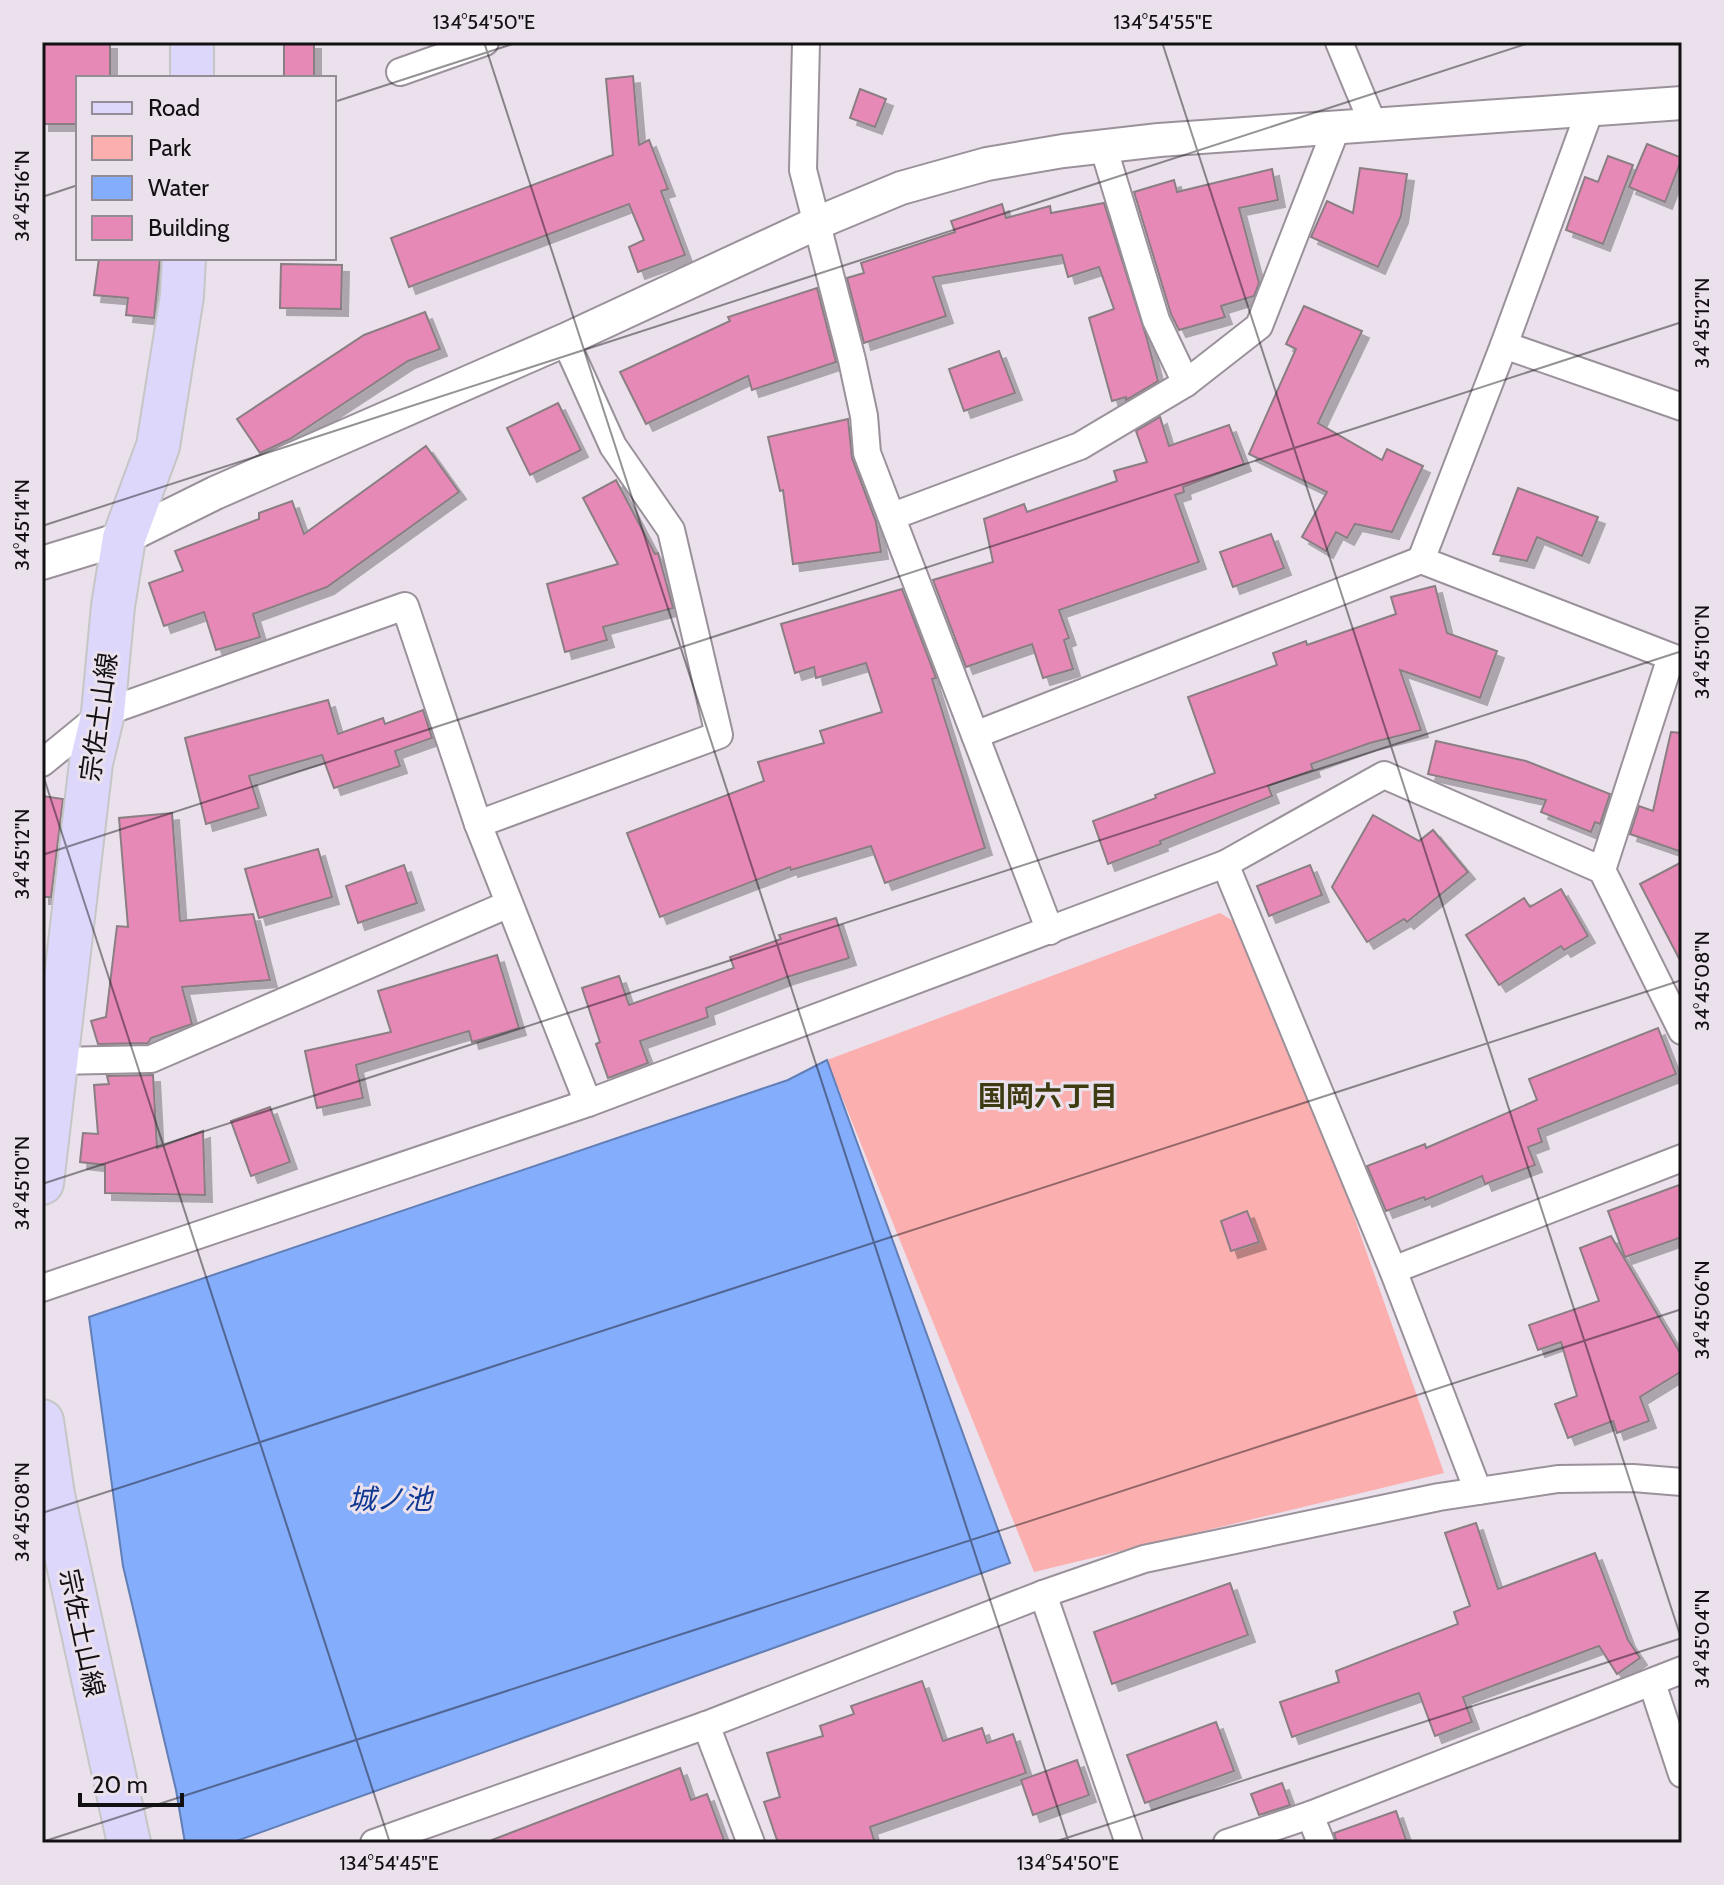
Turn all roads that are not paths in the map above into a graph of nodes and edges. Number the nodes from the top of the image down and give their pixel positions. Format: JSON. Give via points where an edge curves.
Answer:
{"nodes":[{"id":1,"x":192,"y":42,"type":"edge"},
{"id":2,"x":485,"y":42,"type":"edge"},
{"id":3,"x":806,"y":42,"type":"edge"},
{"id":4,"x":1339,"y":42,"type":"edge"},
{"id":5,"x":400,"y":72,"type":"dead end"},
{"id":6,"x":192,"y":76,"type":"edge"},
{"id":7,"x":1682,"y":103,"type":"edge"},
{"id":8,"x":1590,"y":110,"type":"junction"},
{"id":9,"x":1373,"y":124,"type":"junction"},
{"id":10,"x":1336,"y":129,"type":"junction"},
{"id":11,"x":1103,"y":146,"type":"junction"},
{"id":12,"x":817,"y":223,"type":"junction"},
{"id":13,"x":184,"y":260,"type":"edge"},
{"id":14,"x":565,"y":340,"type":"junction"},
{"id":15,"x":1504,"y":345,"type":"junction"},
{"id":16,"x":1186,"y":383,"type":"junction"},
{"id":17,"x":1682,"y":407,"type":"edge"},
{"id":18,"x":893,"y":516,"type":"junction"},
{"id":19,"x":124,"y":538,"type":"junction"},
{"id":20,"x":1421,"y":560,"type":"junction"},
{"id":21,"x":42,"y":563,"type":"edge"},
{"id":22,"x":1677,"y":659,"type":"edge"},
{"id":23,"x":103,"y":713,"type":"junction"},
{"id":24,"x":975,"y":735,"type":"junction"},
{"id":25,"x":42,"y":763,"type":"edge"},
{"id":26,"x":478,"y":824,"type":"junction"},
{"id":27,"x":1225,"y":864,"type":"junction"},
{"id":28,"x":1602,"y":870,"type":"junction"},
{"id":29,"x":509,"y":904,"type":"junction"},
{"id":30,"x":1050,"y":931,"type":"junction"},
{"id":31,"x":1682,"y":1031,"type":"edge"},
{"id":32,"x":56,"y":1061,"type":"junction"},
{"id":33,"x":588,"y":1103,"type":"junction"},
{"id":34,"x":1682,"y":1158,"type":"edge"},
{"id":35,"x":42,"y":1183,"type":"edge"},
{"id":36,"x":1393,"y":1270,"type":"junction"},
{"id":37,"x":42,"y":1288,"type":"edge"},
{"id":38,"x":42,"y":1421,"type":"edge"},
{"id":39,"x":1682,"y":1482,"type":"edge"},
{"id":40,"x":1478,"y":1491,"type":"junction"},
{"id":41,"x":1043,"y":1594,"type":"junction"},
{"id":42,"x":1682,"y":1670,"type":"edge"},
{"id":43,"x":1652,"y":1683,"type":"junction"},
{"id":44,"x":706,"y":1725,"type":"junction"},
{"id":45,"x":1682,"y":1774,"type":"edge"},
{"id":46,"x":1310,"y":1815,"type":"junction"},
{"id":47,"x":129,"y":1843,"type":"edge"},
{"id":48,"x":374,"y":1843,"type":"edge"},
{"id":49,"x":751,"y":1843,"type":"edge"},
{"id":50,"x":1129,"y":1843,"type":"edge"},
{"id":51,"x":1227,"y":1843,"type":"edge"},
{"id":52,"x":1321,"y":1843,"type":"edge"}],
"edges":[{"from":1,"to":6,"type":"main road"},
{"from":2,"to":5,"type":"street"},
{"from":3,"to":12,"type":"street","via":[[803,170]]},
{"from":4,"to":9,"type":"street"},
{"from":7,"to":8,"type":"street"},
{"from":8,"to":9,"type":"street"},
{"from":8,"to":15,"type":"street"},
{"from":9,"to":10,"type":"street"},
{"from":10,"to":11,"type":"street"},
{"from":10,"to":16,"type":"street","via":[[1259,326]]},
{"from":11,"to":12,"type":"street","via":[[987,164],[901,188]]},
{"from":11,"to":16,"type":"street","via":[[1156,320]]},
{"from":12,"to":14,"type":"street"},
{"from":12,"to":18,"type":"street","via":[[864,416],[867,453]]},
{"from":13,"to":19,"type":"main road","name":"宗佐土山線","via":[[158,446]]},
{"from":14,"to":19,"type":"street"},
{"from":14,"to":26,"type":"street","via":[[613,446],[671,530],[719,735]]},
{"from":15,"to":17,"type":"street"},
{"from":15,"to":20,"type":"street"},
{"from":16,"to":18,"type":"street","via":[[1080,446]]},
{"from":18,"to":24,"type":"street"},
{"from":19,"to":21,"type":"street"},
{"from":19,"to":23,"type":"main road","name":"宗佐土山線"},
{"from":20,"to":22,"type":"street"},
{"from":20,"to":24,"type":"street"},
{"from":22,"to":28,"type":"street"},
{"from":23,"to":25,"type":"street"},
{"from":23,"to":26,"type":"street","via":[[405,606]]},
{"from":23,"to":32,"type":"main road","name":"宗佐土山線","via":[[91,763]]},
{"from":24,"to":30,"type":"street"},
{"from":26,"to":29,"type":"street"},
{"from":27,"to":28,"type":"street","via":[[1384,775]]},
{"from":27,"to":30,"type":"street"},
{"from":27,"to":36,"type":"street"},
{"from":28,"to":31,"type":"street"},
{"from":29,"to":32,"type":"street","via":[[151,1059]]},
{"from":29,"to":33,"type":"street"},
{"from":30,"to":33,"type":"street"},
{"from":32,"to":35,"type":"main road","name":"宗佐土山線"},
{"from":33,"to":37,"type":"street"},
{"from":34,"to":36,"type":"street"},
{"from":36,"to":40,"type":"street"},
{"from":38,"to":47,"type":"main road","name":"宗佐土山線","via":[[53,1495]]},
{"from":39,"to":40,"type":"street","via":[[1558,1479]]},
{"from":40,"to":41,"type":"street","via":[[1144,1559]]},
{"from":41,"to":44,"type":"street"},
{"from":41,"to":50,"type":"street"},
{"from":42,"to":43,"type":"street"},
{"from":43,"to":45,"type":"street"},
{"from":43,"to":46,"type":"street"},
{"from":44,"to":48,"type":"street"},
{"from":44,"to":49,"type":"street"},
{"from":46,"to":51,"type":"street"},
{"from":46,"to":52,"type":"street"}]}
